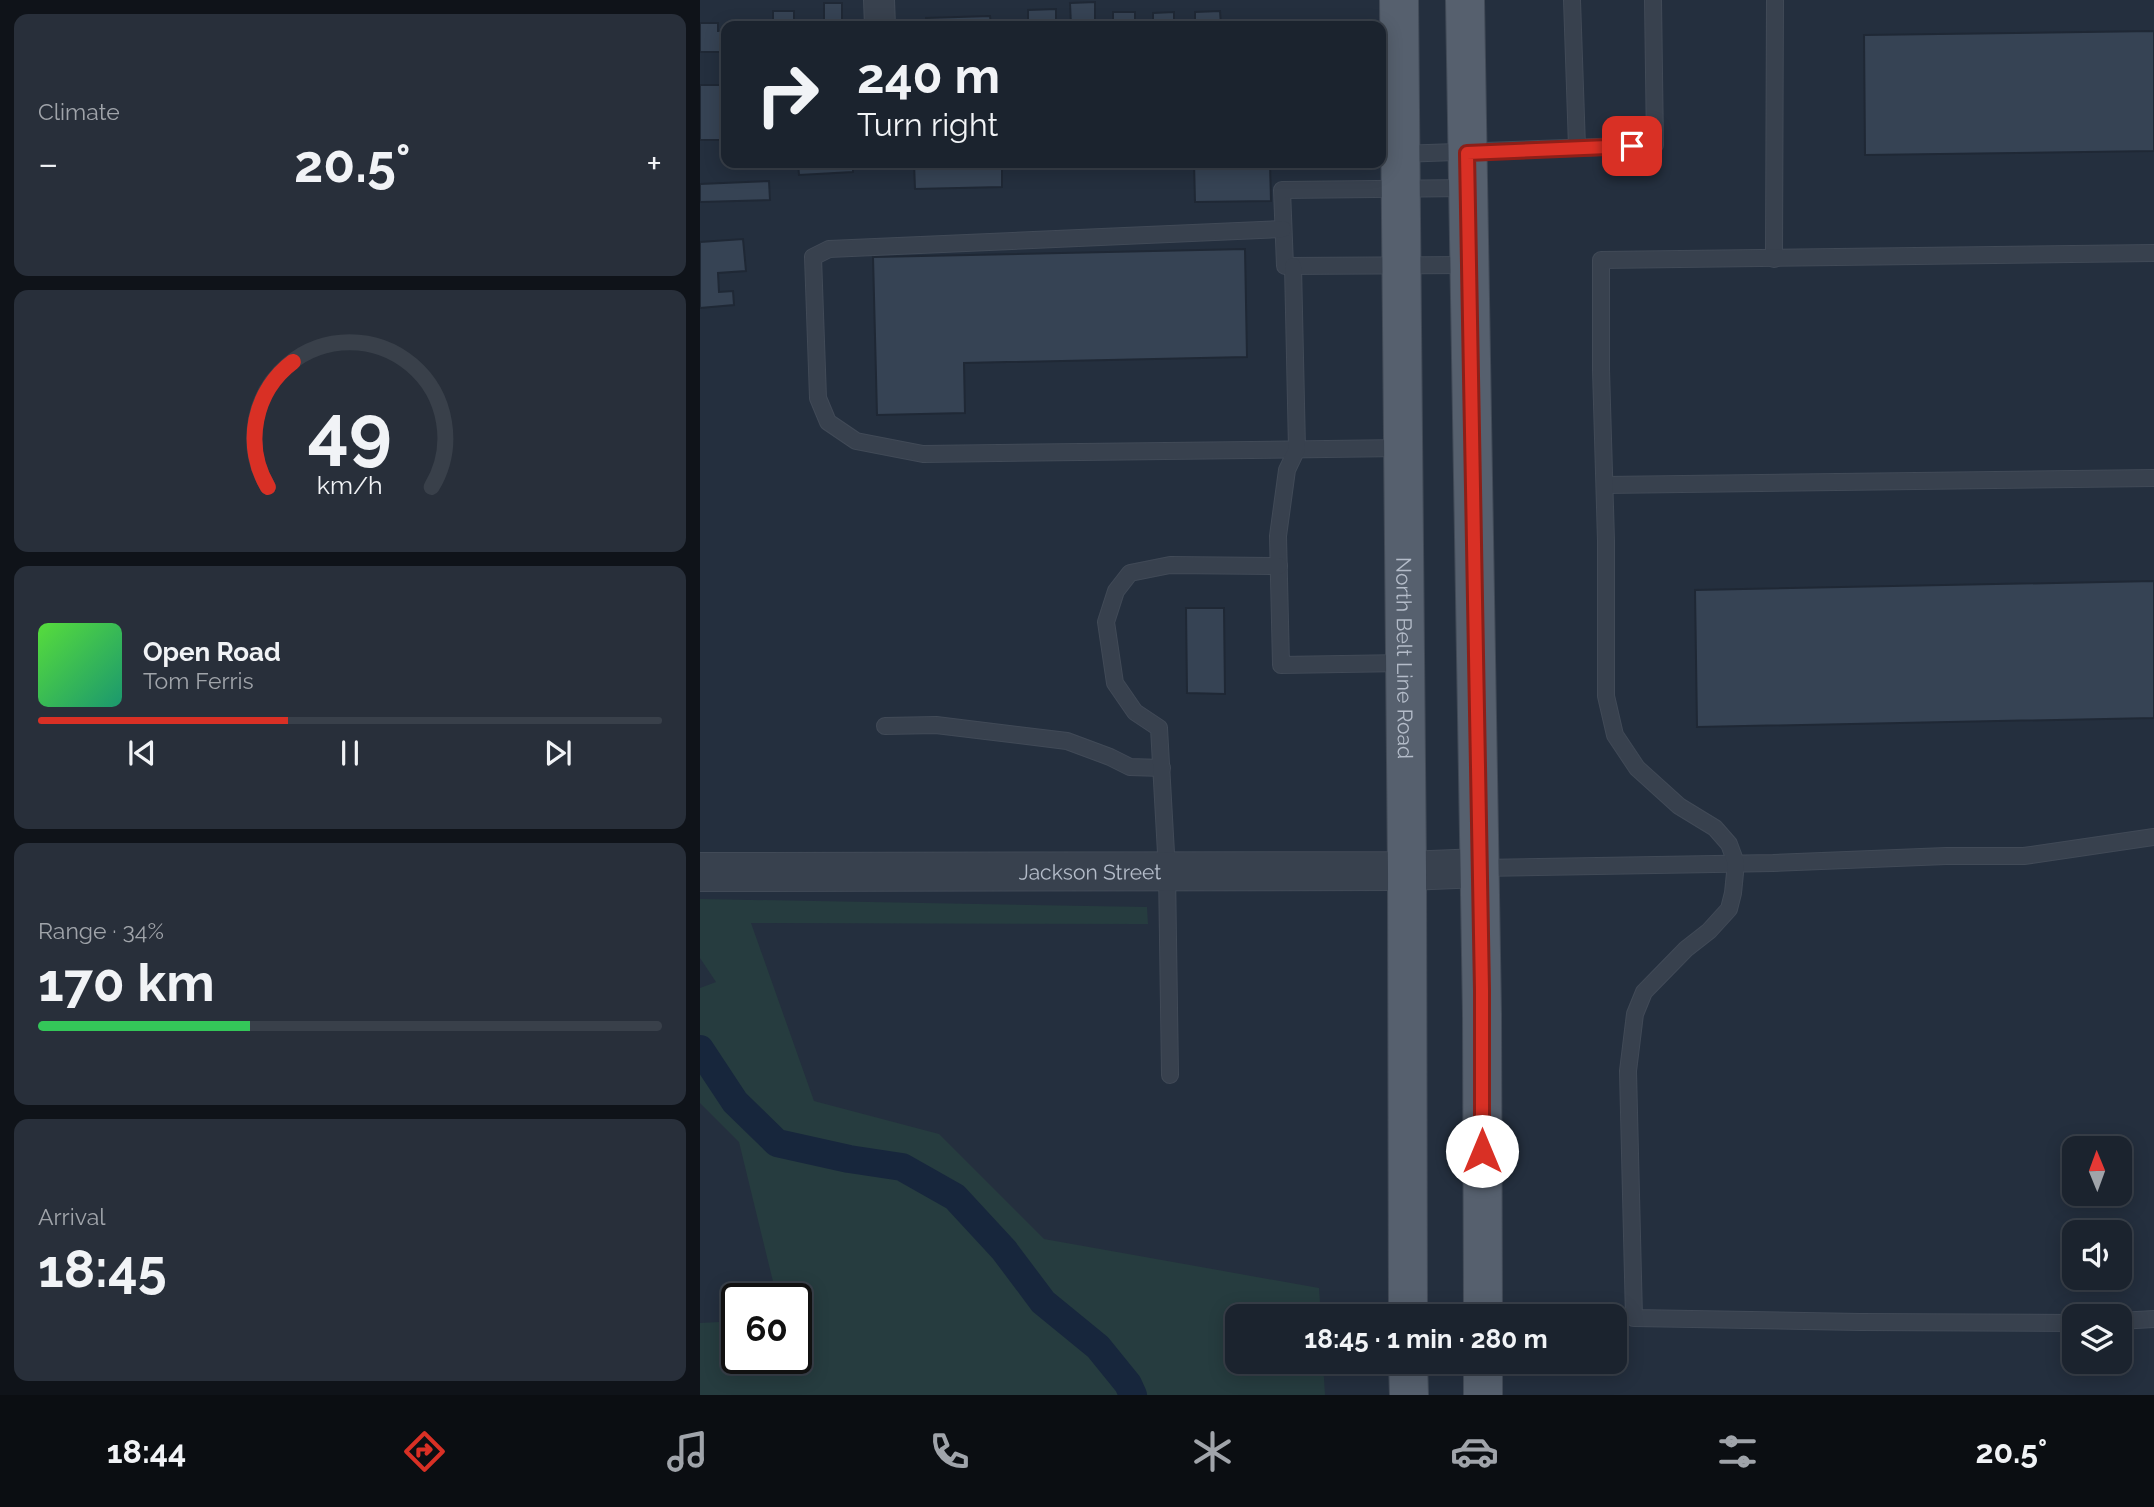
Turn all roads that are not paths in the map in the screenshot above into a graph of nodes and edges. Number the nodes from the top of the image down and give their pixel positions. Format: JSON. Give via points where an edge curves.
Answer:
{"nodes":[{"id":1,"x":879,"y":0,"type":"edge"},
{"id":2,"x":1399,"y":0,"type":"edge"},
{"id":3,"x":1465,"y":0,"type":"edge"},
{"id":4,"x":1572,"y":0,"type":"edge"},
{"id":5,"x":1653,"y":0,"type":"edge"},
{"id":6,"x":1775,"y":0,"type":"edge"},
{"id":7,"x":880,"y":21,"type":"edge"},
{"id":8,"x":1577,"y":147,"type":"junction"},
{"id":9,"x":1400,"y":171,"type":"junction"},
{"id":10,"x":1468,"y":171,"type":"junction"},
{"id":11,"x":1283,"y":229,"type":"junction"},
{"id":12,"x":2154,"y":253,"type":"edge"},
{"id":13,"x":1774,"y":259,"type":"junction"},
{"id":14,"x":1401,"y":265,"type":"junction"},
{"id":15,"x":1469,"y":265,"type":"junction"},
{"id":16,"x":1293,"y":266,"type":"junction"},
{"id":17,"x":1402,"y":448,"type":"junction"},
{"id":18,"x":1297,"y":449,"type":"junction"},
{"id":19,"x":2154,"y":478,"type":"edge"},
{"id":20,"x":1605,"y":485,"type":"junction"},
{"id":21,"x":1279,"y":566,"type":"junction"},
{"id":22,"x":1404,"y":663,"type":"junction"},
{"id":23,"x":885,"y":726,"type":"dead end"},
{"id":24,"x":1162,"y":768,"type":"junction"},
{"id":25,"x":2154,"y":837,"type":"edge"},
{"id":26,"x":1735,"y":863,"type":"junction"},
{"id":27,"x":1480,"y":868,"type":"junction"},
{"id":28,"x":1167,"y":871,"type":"junction"},
{"id":29,"x":1407,"y":871,"type":"junction"},
{"id":30,"x":700,"y":872,"type":"edge"},
{"id":31,"x":1170,"y":1075,"type":"dead end"},
{"id":32,"x":1408,"y":1304,"type":"edge"},
{"id":33,"x":1483,"y":1304,"type":"edge"},
{"id":34,"x":2154,"y":1319,"type":"edge"},
{"id":35,"x":2132,"y":1320,"type":"edge"},
{"id":36,"x":2062,"y":1323,"type":"edge"},
{"id":37,"x":1408,"y":1374,"type":"edge"},
{"id":38,"x":1483,"y":1374,"type":"edge"},
{"id":39,"x":1409,"y":1395,"type":"edge"},
{"id":40,"x":1483,"y":1395,"type":"edge"}],
"edges":[{"from":1,"to":7,"type":"street"},
{"from":2,"to":9,"type":"main road","name":"North Belt Line Road"},
{"from":3,"to":10,"type":"main road"},
{"from":4,"to":8,"type":"lane"},
{"from":5,"to":8,"type":"lane","via":[[1655,145]]},
{"from":6,"to":13,"type":"lane"},
{"from":8,"to":10,"type":"lane"},
{"from":9,"to":10,"type":"lane"},
{"from":9,"to":10,"type":"lane"},
{"from":9,"to":11,"type":"lane","via":[[1282,190]]},
{"from":9,"to":14,"type":"main road","name":"North Belt Line Road"},
{"from":10,"to":15,"type":"main road"},
{"from":11,"to":16,"type":"lane","via":[[1285,266]]},
{"from":11,"to":18,"type":"lane","via":[[829,249],[813,257],[818,398],[828,422],[856,441],[923,454]]},
{"from":12,"to":13,"type":"lane"},
{"from":13,"to":20,"type":"lane","via":[[1601,260]]},
{"from":14,"to":15,"type":"lane"},
{"from":14,"to":16,"type":"lane"},
{"from":14,"to":17,"type":"main road","name":"North Belt Line Road"},
{"from":15,"to":27,"type":"main road"},
{"from":16,"to":18,"type":"lane"},
{"from":17,"to":18,"type":"lane"},
{"from":17,"to":22,"type":"main road","name":"North Belt Line Road"},
{"from":18,"to":21,"type":"lane","via":[[1287,470]]},
{"from":19,"to":20,"type":"lane"},
{"from":20,"to":26,"type":"lane","via":[[1606,696],[1615,735],[1637,768],[1729,844]]},
{"from":21,"to":22,"type":"lane","via":[[1281,665]]},
{"from":21,"to":24,"type":"lane","via":[[1170,565],[1130,573],[1116,591],[1106,622],[1115,683],[1135,712],[1159,728]]},
{"from":22,"to":29,"type":"main road","name":"North Belt Line Road"},
{"from":23,"to":24,"type":"lane","via":[[936,725],[1067,741],[1130,767]]},
{"from":24,"to":28,"type":"lane"},
{"from":25,"to":26,"type":"lane","via":[[2024,856]]},
{"from":26,"to":27,"type":"lane"},
{"from":26,"to":36,"type":"lane","via":[[1729,909],[1644,992],[1635,1014],[1628,1071],[1634,1318]]},
{"from":27,"to":29,"type":"street","name":"Jackson Street"},
{"from":27,"to":33,"type":"main road"},
{"from":28,"to":29,"type":"street","name":"Jackson Street"},
{"from":28,"to":30,"type":"street","name":"Jackson Street"},
{"from":28,"to":31,"type":"lane"},
{"from":29,"to":32,"type":"main road","name":"North Belt Line Road"},
{"from":34,"to":35,"type":"lane"},
{"from":37,"to":39,"type":"main road"},
{"from":38,"to":40,"type":"main road"}]}
